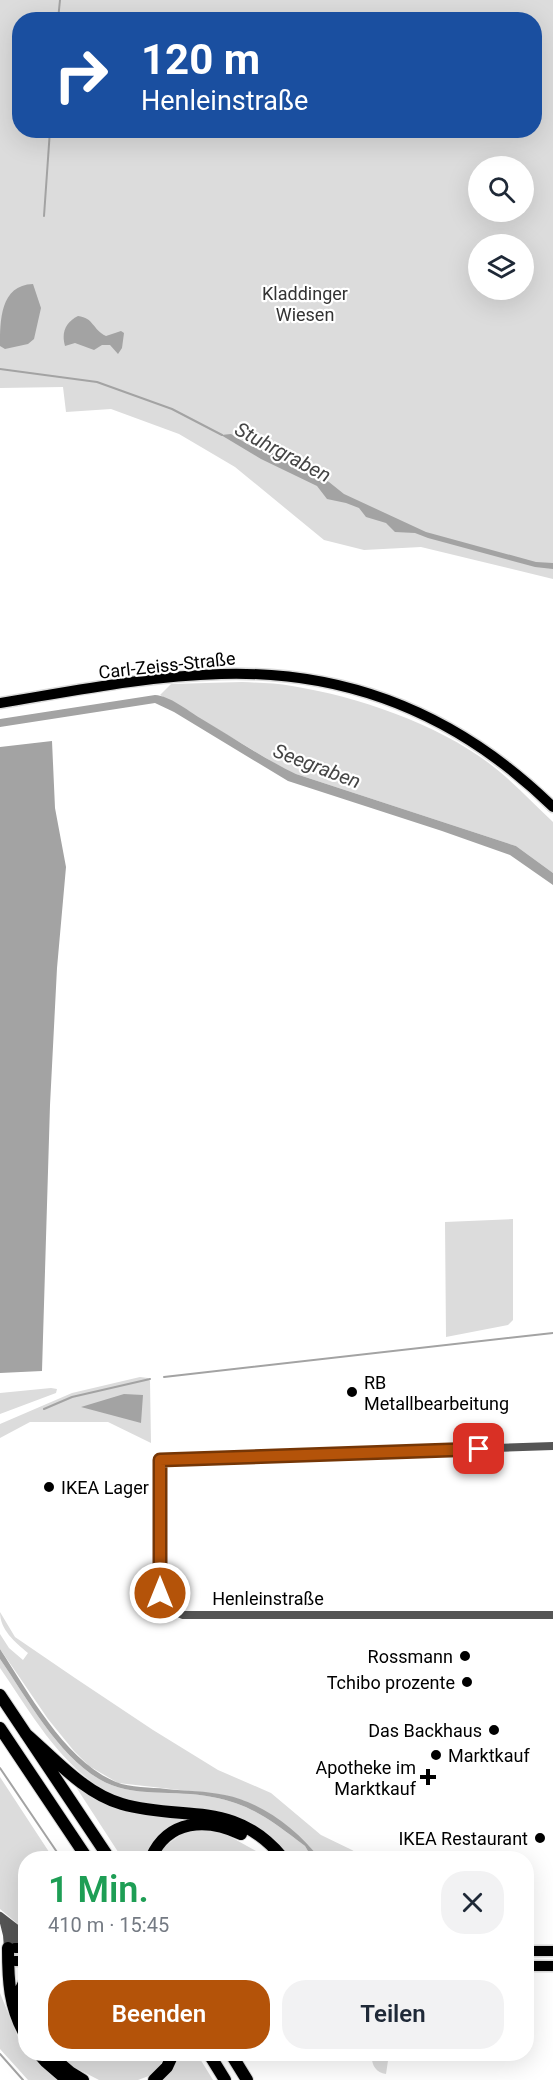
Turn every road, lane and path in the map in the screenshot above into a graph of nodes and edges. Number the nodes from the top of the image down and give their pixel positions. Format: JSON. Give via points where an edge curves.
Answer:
{"nodes":[{"id":1,"x":0,"y":703,"type":"edge"},
{"id":2,"x":553,"y":807,"type":"edge"},
{"id":3,"x":553,"y":1446,"type":"edge"},
{"id":4,"x":553,"y":1615,"type":"edge"},
{"id":5,"x":0,"y":1695,"type":"edge"},
{"id":6,"x":0,"y":1728,"type":"edge"},
{"id":7,"x":26,"y":1734,"type":"junction"},
{"id":8,"x":82,"y":1851,"type":"edge"},
{"id":9,"x":104,"y":1851,"type":"edge"},
{"id":10,"x":155,"y":1851,"type":"edge"},
{"id":11,"x":266,"y":1851,"type":"edge"},
{"id":12,"x":277,"y":1851,"type":"edge"},
{"id":13,"x":4,"y":1920,"type":"edge"},
{"id":14,"x":18,"y":1930,"type":"edge"},
{"id":15,"x":534,"y":1951,"type":"edge"},
{"id":16,"x":553,"y":1951,"type":"edge"},
{"id":17,"x":12,"y":1955,"type":"edge"},
{"id":18,"x":534,"y":1966,"type":"edge"},
{"id":19,"x":553,"y":1966,"type":"edge"},
{"id":20,"x":0,"y":1983,"type":"edge"},
{"id":21,"x":18,"y":1991,"type":"edge"},
{"id":22,"x":14,"y":1997,"type":"junction"},
{"id":23,"x":18,"y":2005,"type":"edge"},
{"id":24,"x":18,"y":2022,"type":"edge"},
{"id":25,"x":45,"y":2061,"type":"edge"},
{"id":26,"x":57,"y":2061,"type":"edge"},
{"id":27,"x":170,"y":2061,"type":"edge"},
{"id":28,"x":213,"y":2061,"type":"edge"},
{"id":29,"x":235,"y":2061,"type":"edge"},
{"id":30,"x":67,"y":2080,"type":"edge"},
{"id":31,"x":83,"y":2080,"type":"edge"},
{"id":32,"x":154,"y":2080,"type":"edge"},
{"id":33,"x":225,"y":2080,"type":"edge"},
{"id":34,"x":247,"y":2080,"type":"edge"}],
"edges":[{"from":1,"to":2,"type":"main road","name":"Carl-Zeiss-Straße","via":[[208,674],[272,674],[322,681],[394,702],[451,729],[507,766]]},
{"from":3,"to":4,"type":"street","name":"Henleinstraße","via":[[160,1460],[160,1593],[168,1609],[183,1615]]},
{"from":5,"to":7,"type":"highway"},
{"from":6,"to":8,"type":"highway"},
{"from":7,"to":9,"type":"highway"},
{"from":7,"to":12,"type":"highway","via":[[101,1796],[158,1811],[228,1819],[257,1834]]},
{"from":10,"to":11,"type":"highway","via":[[172,1833],[203,1824],[240,1834]]},
{"from":13,"to":14,"type":"street"},
{"from":13,"to":17,"type":"street","via":[[14,1935]]},
{"from":15,"to":16,"type":"main road"},
{"from":17,"to":22,"type":"highway"},
{"from":18,"to":19,"type":"main road"},
{"from":20,"to":22,"type":"highway"},
{"from":21,"to":22,"type":"highway"},
{"from":22,"to":23,"type":"highway"},
{"from":22,"to":24,"type":"highway"},
{"from":25,"to":30,"type":"highway"},
{"from":26,"to":31,"type":"highway"},
{"from":27,"to":32,"type":"highway"},
{"from":28,"to":33,"type":"highway"},
{"from":29,"to":34,"type":"highway"}]}
